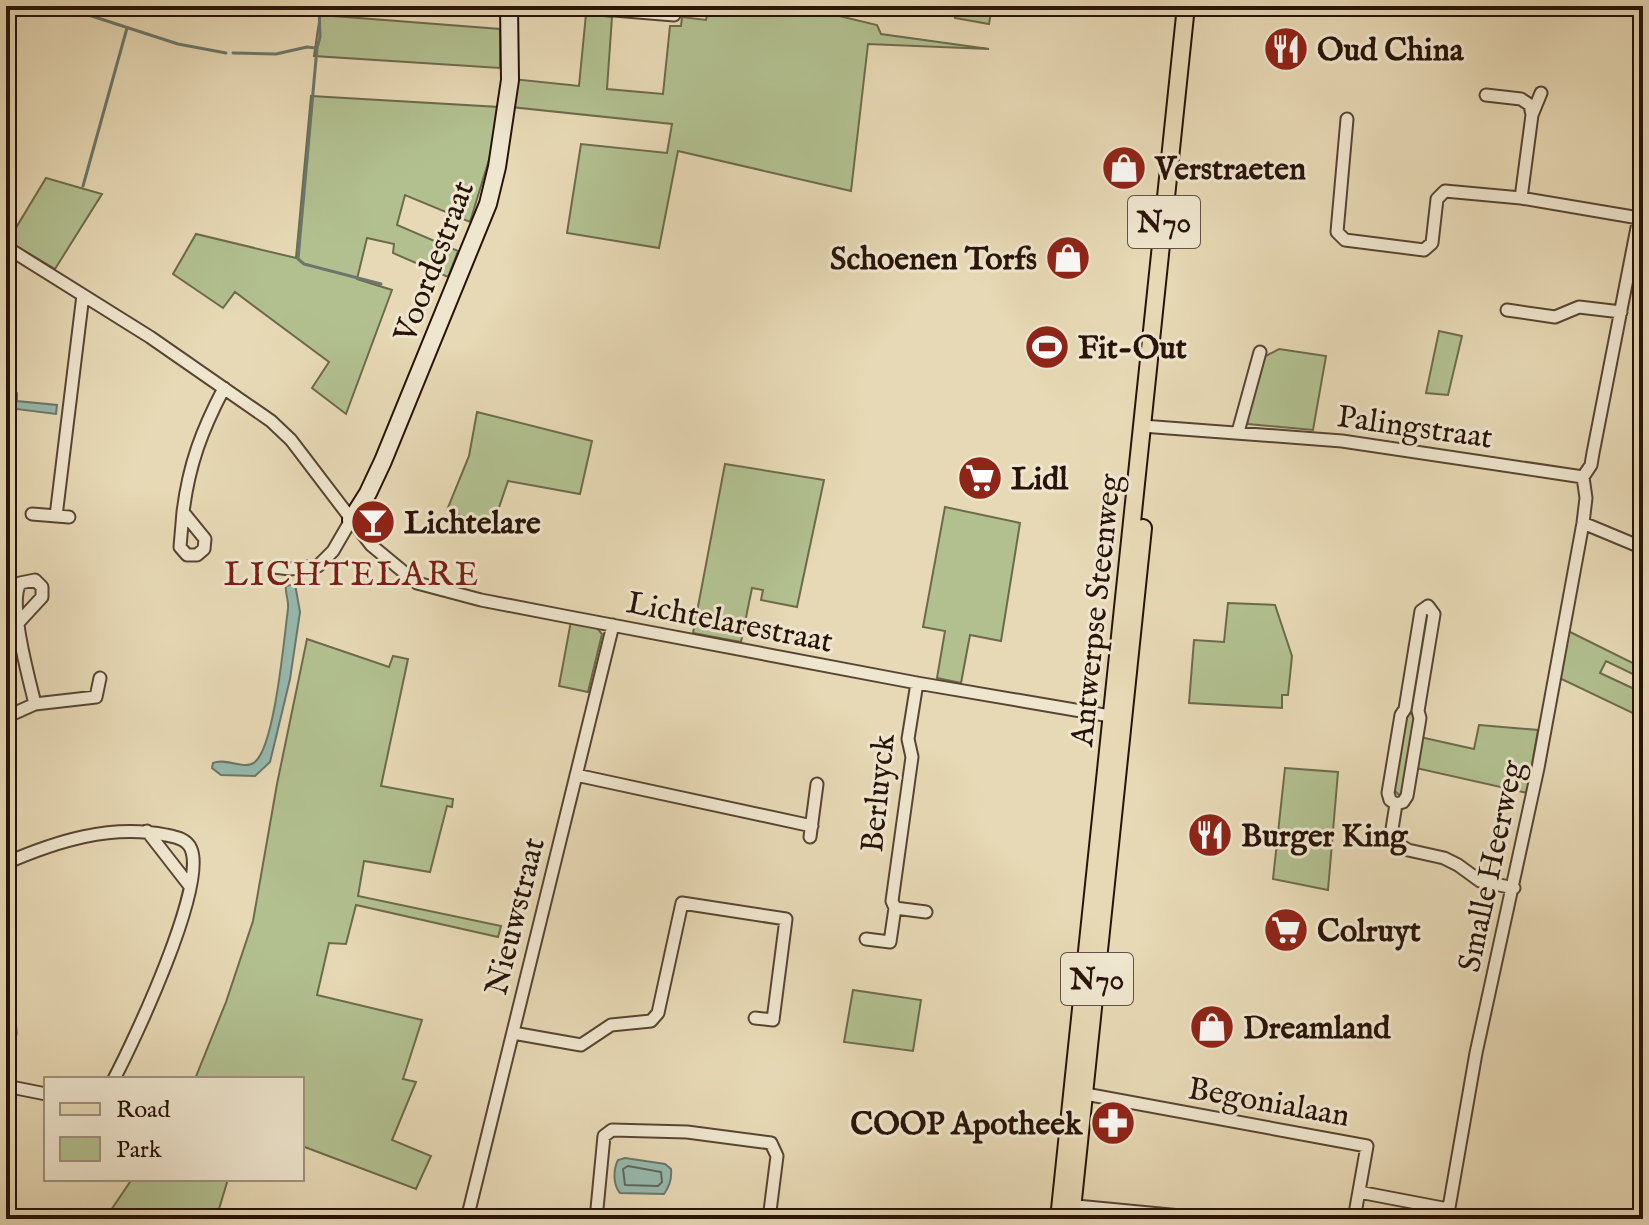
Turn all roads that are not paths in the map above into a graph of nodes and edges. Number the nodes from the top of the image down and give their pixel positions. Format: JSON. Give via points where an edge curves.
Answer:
{"nodes":[{"id":1,"x":509,"y":6,"type":"edge"},
{"id":2,"x":566,"y":6,"type":"edge"},
{"id":3,"x":1186,"y":6,"type":"edge"},
{"id":4,"x":1197,"y":6,"type":"edge"},
{"id":5,"x":674,"y":15,"type":"dead end"},
{"id":6,"x":1541,"y":93,"type":"dead end"},
{"id":7,"x":1486,"y":95,"type":"dead end"},
{"id":8,"x":1532,"y":115,"type":"junction"},
{"id":9,"x":1347,"y":119,"type":"dead end"},
{"id":10,"x":1643,"y":197,"type":"edge"},
{"id":11,"x":1521,"y":198,"type":"junction"},
{"id":12,"x":1639,"y":218,"type":"junction"},
{"id":13,"x":6,"y":247,"type":"edge"},
{"id":14,"x":83,"y":295,"type":"junction"},
{"id":15,"x":1507,"y":310,"type":"dead end"},
{"id":16,"x":1621,"y":312,"type":"junction"},
{"id":17,"x":1260,"y":352,"type":"dead end"},
{"id":18,"x":224,"y":388,"type":"junction"},
{"id":19,"x":1148,"y":426,"type":"junction"},
{"id":20,"x":1238,"y":432,"type":"junction"},
{"id":21,"x":1583,"y":477,"type":"junction"},
{"id":22,"x":183,"y":512,"type":"dead end"},
{"id":23,"x":32,"y":514,"type":"dead end"},
{"id":24,"x":56,"y":516,"type":"junction"},
{"id":25,"x":69,"y":517,"type":"dead end"},
{"id":26,"x":351,"y":520,"type":"junction"},
{"id":27,"x":1583,"y":523,"type":"junction"},
{"id":28,"x":1643,"y":548,"type":"edge"},
{"id":29,"x":274,"y":567,"type":"dead end"},
{"id":30,"x":19,"y":622,"type":"dead end"},
{"id":31,"x":613,"y":625,"type":"junction"},
{"id":32,"x":100,"y":678,"type":"dead end"},
{"id":33,"x":917,"y":683,"type":"junction"},
{"id":34,"x":35,"y":704,"type":"junction"},
{"id":35,"x":1405,"y":709,"type":"junction"},
{"id":36,"x":1418,"y":711,"type":"junction"},
{"id":37,"x":6,"y":717,"type":"edge"},
{"id":38,"x":1119,"y":717,"type":"junction"},
{"id":39,"x":576,"y":775,"type":"junction"},
{"id":40,"x":817,"y":784,"type":"dead end"},
{"id":41,"x":1396,"y":804,"type":"junction"},
{"id":42,"x":147,"y":831,"type":"junction"},
{"id":43,"x":6,"y":863,"type":"edge"},
{"id":44,"x":189,"y":885,"type":"junction"},
{"id":45,"x":1514,"y":888,"type":"junction"},
{"id":46,"x":895,"y":908,"type":"junction"},
{"id":47,"x":926,"y":912,"type":"dead end"},
{"id":48,"x":866,"y":939,"type":"dead end"},
{"id":49,"x":6,"y":971,"type":"edge"},
{"id":50,"x":755,"y":1018,"type":"dead end"},
{"id":51,"x":513,"y":1033,"type":"junction"},
{"id":52,"x":6,"y":1054,"type":"edge"},
{"id":53,"x":115,"y":1077,"type":"edge"},
{"id":54,"x":6,"y":1086,"type":"edge"},
{"id":55,"x":1078,"y":1093,"type":"junction"},
{"id":56,"x":44,"y":1094,"type":"edge"},
{"id":57,"x":1359,"y":1192,"type":"junction"},
{"id":58,"x":1066,"y":1212,"type":"edge"},
{"id":59,"x":1448,"y":1214,"type":"edge"},
{"id":60,"x":467,"y":1219,"type":"edge"},
{"id":61,"x":596,"y":1219,"type":"edge"},
{"id":62,"x":769,"y":1219,"type":"edge"},
{"id":63,"x":1212,"y":1219,"type":"edge"},
{"id":64,"x":1354,"y":1219,"type":"edge"}],
"edges":[{"from":1,"to":26,"type":"street","name":"Voordestraat","via":[[510,80],[488,204],[383,461]]},
{"from":2,"to":5,"type":"street"},
{"from":3,"to":19,"type":"main road","name":"Antwerpse Steenweg","number":"N70"},
{"from":4,"to":19,"type":"main road","name":"Antwerpse Steenweg","number":"N70"},
{"from":6,"to":8,"type":"street"},
{"from":7,"to":8,"type":"street","via":[[1521,99],[1530,105]]},
{"from":8,"to":11,"type":"street"},
{"from":9,"to":11,"type":"street","via":[[1337,232],[1345,240],[1424,250],[1432,243],[1437,199],[1445,191]]},
{"from":10,"to":12,"type":"street","name":"Smalle Heerweg"},
{"from":11,"to":12,"type":"street"},
{"from":12,"to":16,"type":"street","name":"Smalle Heerweg"},
{"from":13,"to":14,"type":"street","name":"Lichtelarestraat"},
{"from":14,"to":18,"type":"street","name":"Lichtelarestraat"},
{"from":14,"to":24,"type":"street"},
{"from":15,"to":16,"type":"street","via":[[1555,317],[1579,307]]},
{"from":16,"to":21,"type":"street","name":"Smalle Heerweg","via":[[1591,465]]},
{"from":17,"to":20,"type":"street"},
{"from":18,"to":22,"type":"street","via":[[193,456]]},
{"from":18,"to":26,"type":"street","name":"Lichtelarestraat","via":[[282,431]]},
{"from":19,"to":20,"type":"street","name":"Palingstraat"},
{"from":19,"to":38,"type":"main road","name":"Antwerpse Steenweg","number":"N70"},
{"from":20,"to":21,"type":"street","name":"Palingstraat","via":[[1342,441]]},
{"from":21,"to":27,"type":"street","name":"Smalle Heerweg"},
{"from":23,"to":24,"type":"street"},
{"from":24,"to":25,"type":"street"},
{"from":26,"to":29,"type":"street","via":[[318,566]]},
{"from":26,"to":31,"type":"street","name":"Lichtelarestraat","via":[[371,545],[417,583]]},
{"from":27,"to":28,"type":"street"},
{"from":27,"to":45,"type":"street","name":"Smalle Heerweg"},
{"from":30,"to":34,"type":"street"},
{"from":31,"to":33,"type":"street","name":"Lichtelarestraat"},
{"from":31,"to":39,"type":"street","name":"Nieuwstraat"},
{"from":32,"to":34,"type":"street","via":[[96,697]]},
{"from":33,"to":38,"type":"street","name":"Lichtelarestraat"},
{"from":33,"to":46,"type":"street","name":"Berluyck"},
{"from":34,"to":37,"type":"street"},
{"from":35,"to":36,"type":"street"},
{"from":35,"to":36,"type":"street","via":[[1421,611],[1428,606],[1434,614]]},
{"from":35,"to":41,"type":"street","via":[[1388,793]]},
{"from":36,"to":41,"type":"street","via":[[1407,796]]},
{"from":38,"to":55,"type":"main road","name":"Antwerpse Steenweg","number":"N70"},
{"from":39,"to":40,"type":"street","via":[[811,832]]},
{"from":39,"to":51,"type":"street","name":"Nieuwstraat"},
{"from":41,"to":45,"type":"street","via":[[1392,829],[1400,845],[1444,858],[1480,881]]},
{"from":42,"to":43,"type":"street","via":[[97,833]]},
{"from":42,"to":44,"type":"street"},
{"from":42,"to":44,"type":"street","via":[[179,837],[190,845],[194,858]]},
{"from":44,"to":53,"type":"street","via":[[178,933]]},
{"from":45,"to":59,"type":"street","name":"Smalle Heerweg","via":[[1476,1053]]},
{"from":46,"to":47,"type":"street"},
{"from":46,"to":48,"type":"street","name":"Berluyck","via":[[890,942]]},
{"from":49,"to":52,"type":"street"},
{"from":50,"to":51,"type":"street","via":[[773,1020],[786,919],[682,903],[658,1013],[651,1021],[611,1025],[581,1045]]},
{"from":51,"to":60,"type":"street","name":"Nieuwstraat"},
{"from":54,"to":56,"type":"street"},
{"from":55,"to":57,"type":"street","name":"Begonialaan","via":[[1367,1146]]},
{"from":55,"to":58,"type":"main road","name":"Antwerpse Steenweg","number":"N70"},
{"from":57,"to":59,"type":"street"},
{"from":57,"to":64,"type":"street"},
{"from":58,"to":63,"type":"street"},
{"from":61,"to":62,"type":"street","via":[[604,1136],[612,1130],[687,1132],[771,1143],[777,1156]]}]}
